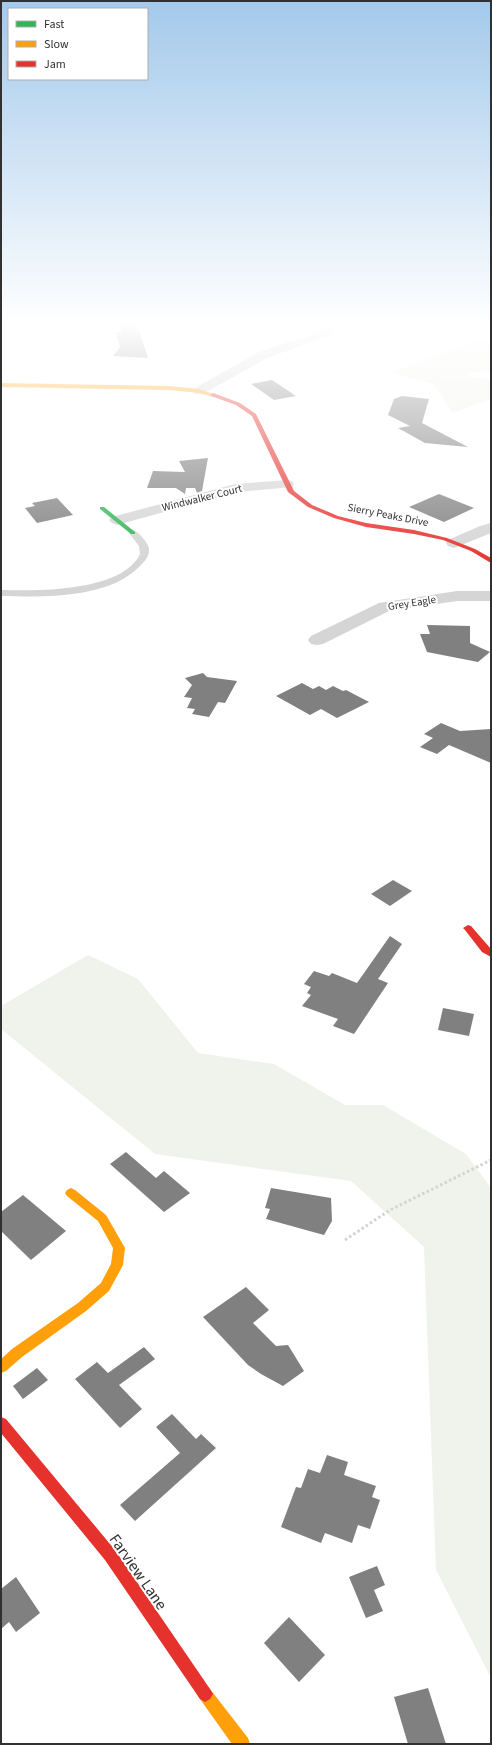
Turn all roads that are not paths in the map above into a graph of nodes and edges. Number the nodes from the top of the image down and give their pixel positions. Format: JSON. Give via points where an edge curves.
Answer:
{"nodes":[{"id":1,"x":239,"y":404,"type":"edge"},
{"id":2,"x":287,"y":484,"type":"junction"},
{"id":3,"x":102,"y":508,"type":"dead end"},
{"id":4,"x":117,"y":520,"type":"junction"},
{"id":5,"x":491,"y":528,"type":"edge"},
{"id":6,"x":133,"y":532,"type":"joint"},
{"id":7,"x":454,"y":542,"type":"junction"},
{"id":8,"x":491,"y":560,"type":"edge"},
{"id":9,"x":1,"y":593,"type":"edge"},
{"id":10,"x":491,"y":596,"type":"edge"},
{"id":11,"x":317,"y":640,"type":"dead end"},
{"id":12,"x":468,"y":928,"type":"dead end"},
{"id":13,"x":491,"y":954,"type":"edge"},
{"id":14,"x":71,"y":1193,"type":"dead end"},
{"id":15,"x":1,"y":1367,"type":"edge"},
{"id":16,"x":1,"y":1423,"type":"edge"},
{"id":17,"x":242,"y":1744,"type":"edge"}],
"edges":[{"from":1,"to":2,"type":"street","name":"Sierry Peaks Drive","via":[[254,415]]},
{"from":2,"to":4,"type":"street","name":"Windwalker Court","via":[[235,488]]},
{"from":2,"to":7,"type":"street","name":"Sierry Peaks Drive","via":[[291,492],[310,506],[336,517]]},
{"from":3,"to":4,"type":"street"},
{"from":4,"to":6,"type":"street"},
{"from":5,"to":7,"type":"street"},
{"from":6,"to":9,"type":"lane","via":[[145,547],[145,554],[139,563],[116,579],[95,587],[76,590]]},
{"from":7,"to":8,"type":"street","name":"Sierry Peaks Drive"},
{"from":10,"to":11,"type":"street","name":"Grey Eagle","via":[[456,596],[385,607]]},
{"from":12,"to":13,"type":"street"},
{"from":14,"to":15,"type":"street","via":[[102,1218],[119,1248],[117,1265],[105,1287]]},
{"from":16,"to":17,"type":"street","name":"Farview Lane","via":[[110,1555],[185,1666]]}]}
